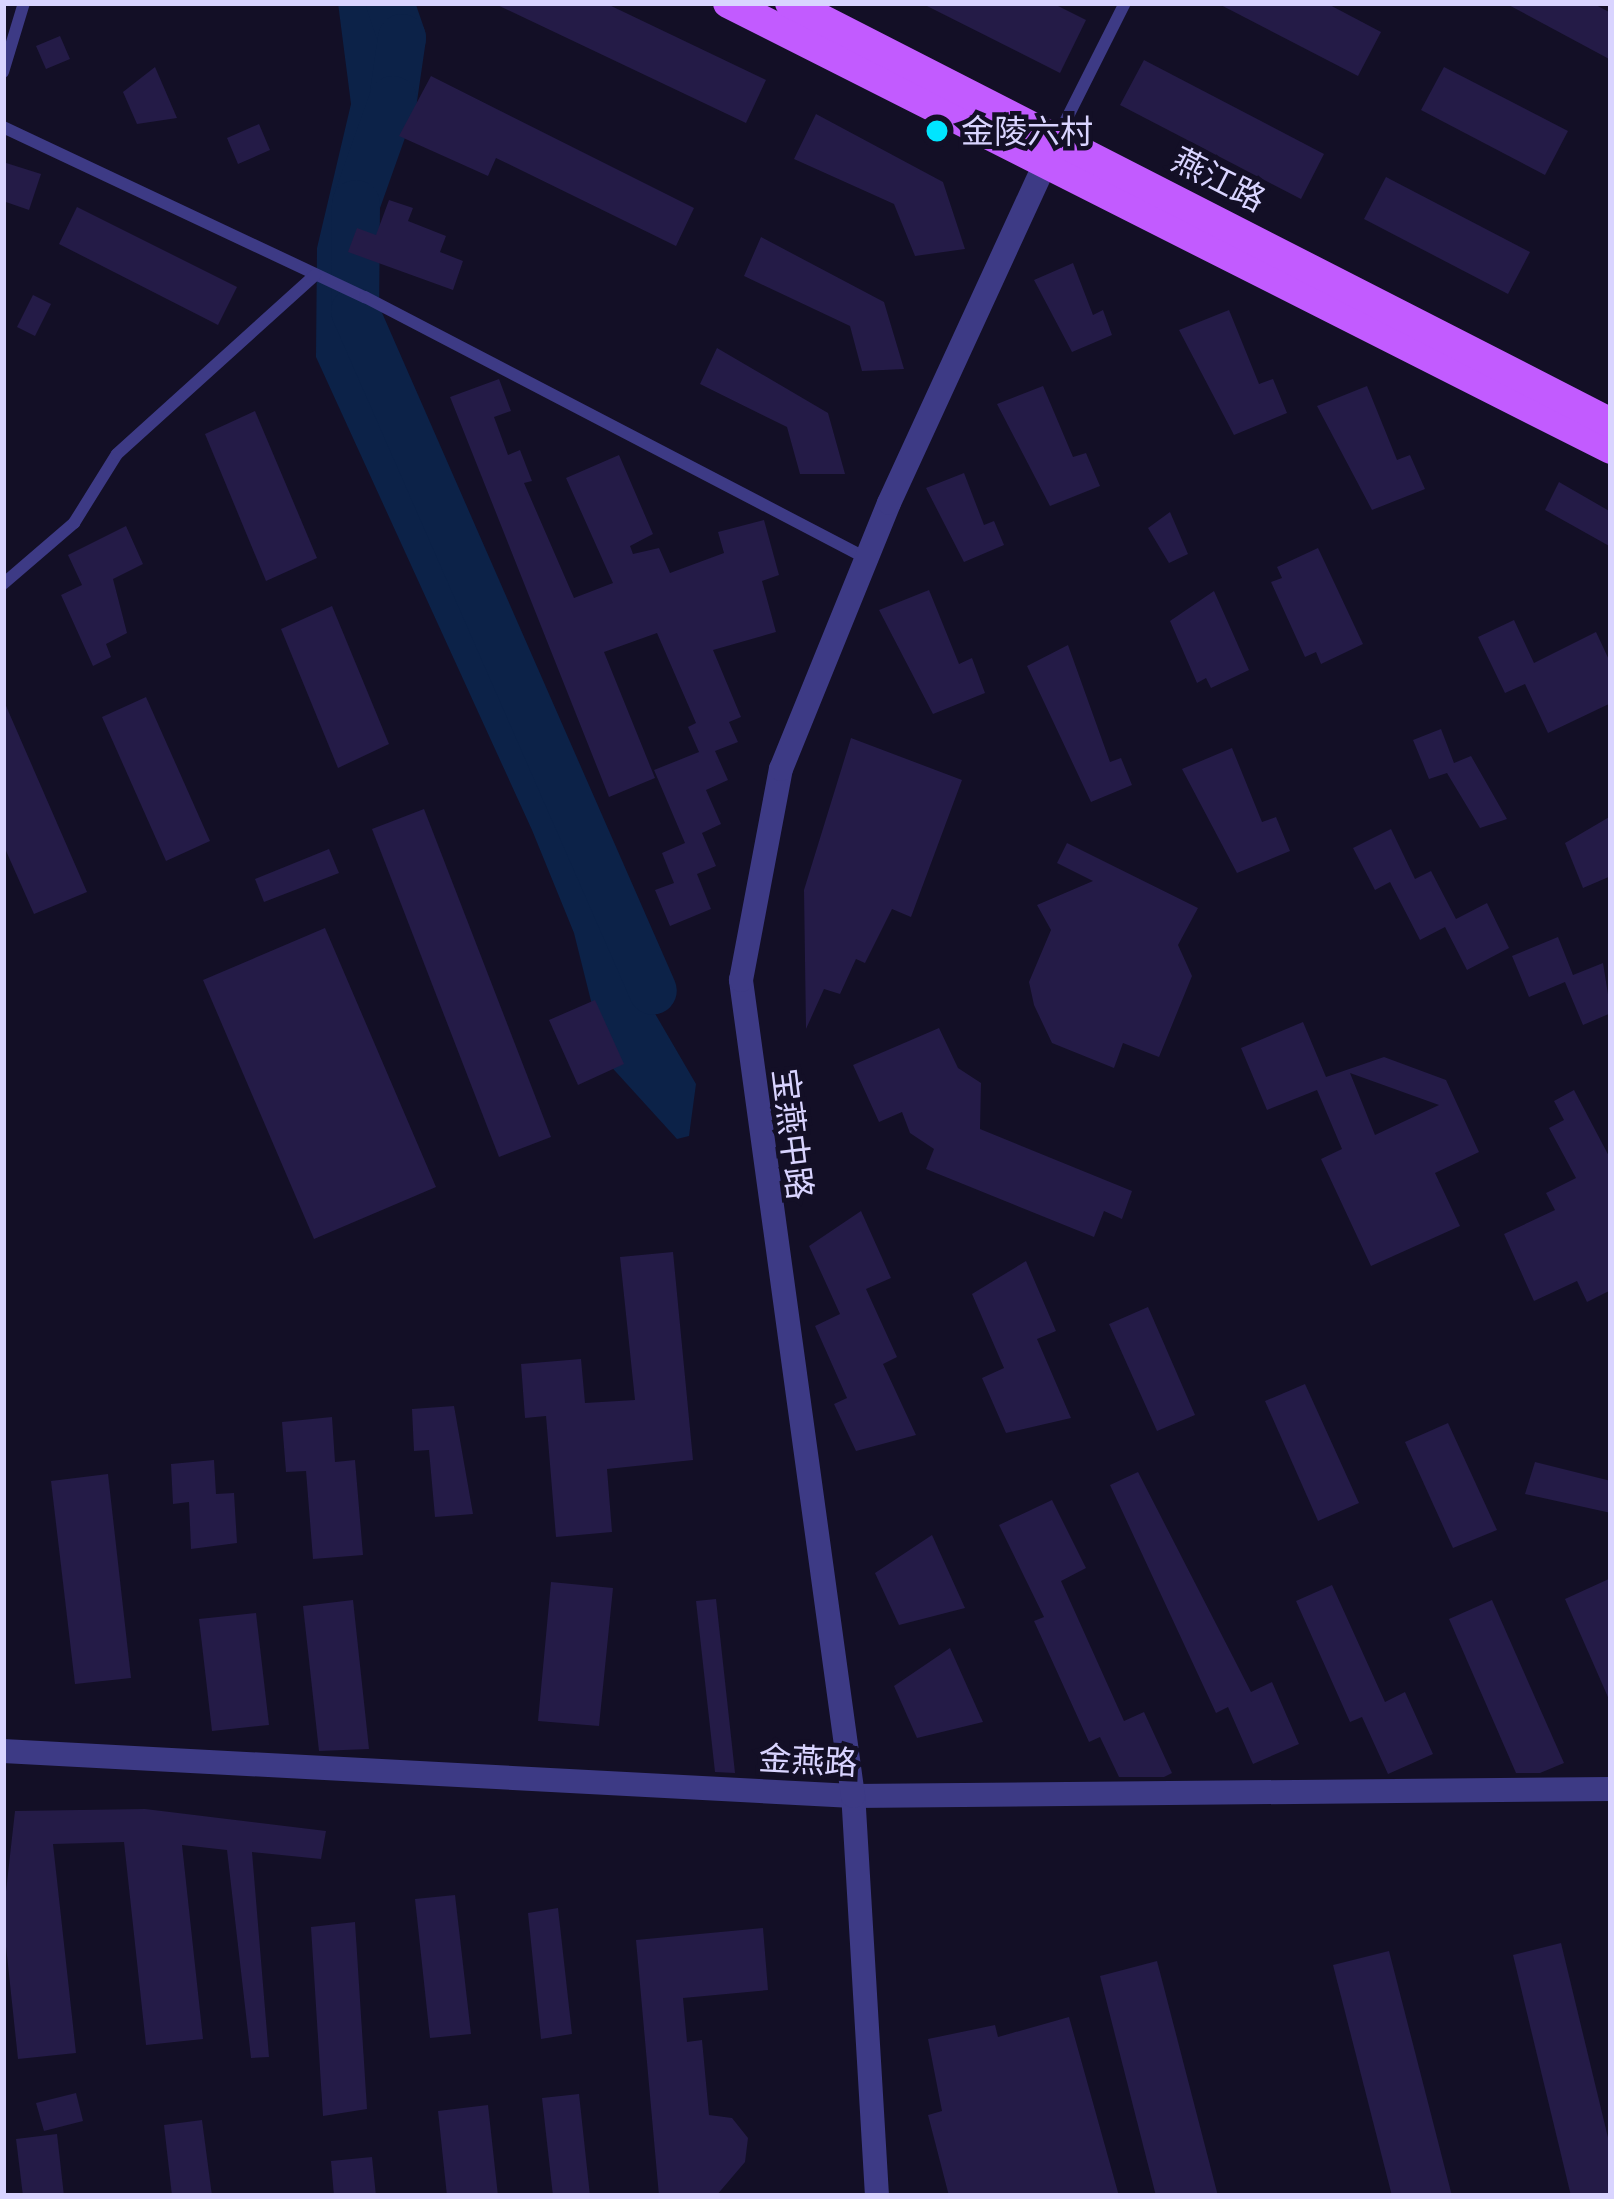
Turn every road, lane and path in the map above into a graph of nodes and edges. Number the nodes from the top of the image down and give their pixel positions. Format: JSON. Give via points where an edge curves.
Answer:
{"nodes":[{"id":1,"x":24,"y":3,"type":"edge"},
{"id":2,"x":728,"y":3,"type":"edge"},
{"id":3,"x":790,"y":3,"type":"edge"},
{"id":4,"x":1125,"y":3,"type":"edge"},
{"id":5,"x":3,"y":72,"type":"edge"},
{"id":6,"x":3,"y":127,"type":"edge"},
{"id":7,"x":1053,"y":148,"type":"junction"},
{"id":8,"x":314,"y":275,"type":"junction"},
{"id":9,"x":1611,"y":424,"type":"edge"},
{"id":10,"x":1611,"y":449,"type":"edge"},
{"id":11,"x":866,"y":558,"type":"junction"},
{"id":12,"x":3,"y":584,"type":"edge"},
{"id":13,"x":3,"y":1751,"type":"edge"},
{"id":14,"x":1611,"y":1789,"type":"edge"},
{"id":15,"x":853,"y":1796,"type":"junction"},
{"id":16,"x":877,"y":2196,"type":"edge"}],
"edges":[{"from":1,"to":5,"type":"lane"},
{"from":2,"to":7,"type":"main road"},
{"from":3,"to":7,"type":"main road","name":"燕江路"},
{"from":4,"to":7,"type":"lane"},
{"from":6,"to":8,"type":"lane"},
{"from":7,"to":9,"type":"main road","name":"燕江路"},
{"from":7,"to":10,"type":"main road"},
{"from":7,"to":11,"type":"street","name":"宝燕中路"},
{"from":8,"to":11,"type":"lane"},
{"from":8,"to":12,"type":"lane","via":[[117,454],[74,523]]},
{"from":11,"to":15,"type":"street","name":"宝燕中路","via":[[781,770],[741,980]]},
{"from":13,"to":15,"type":"street","name":"金燕路"},
{"from":14,"to":15,"type":"street","name":"金燕路"},
{"from":15,"to":16,"type":"street","name":"宝燕中路"}]}
